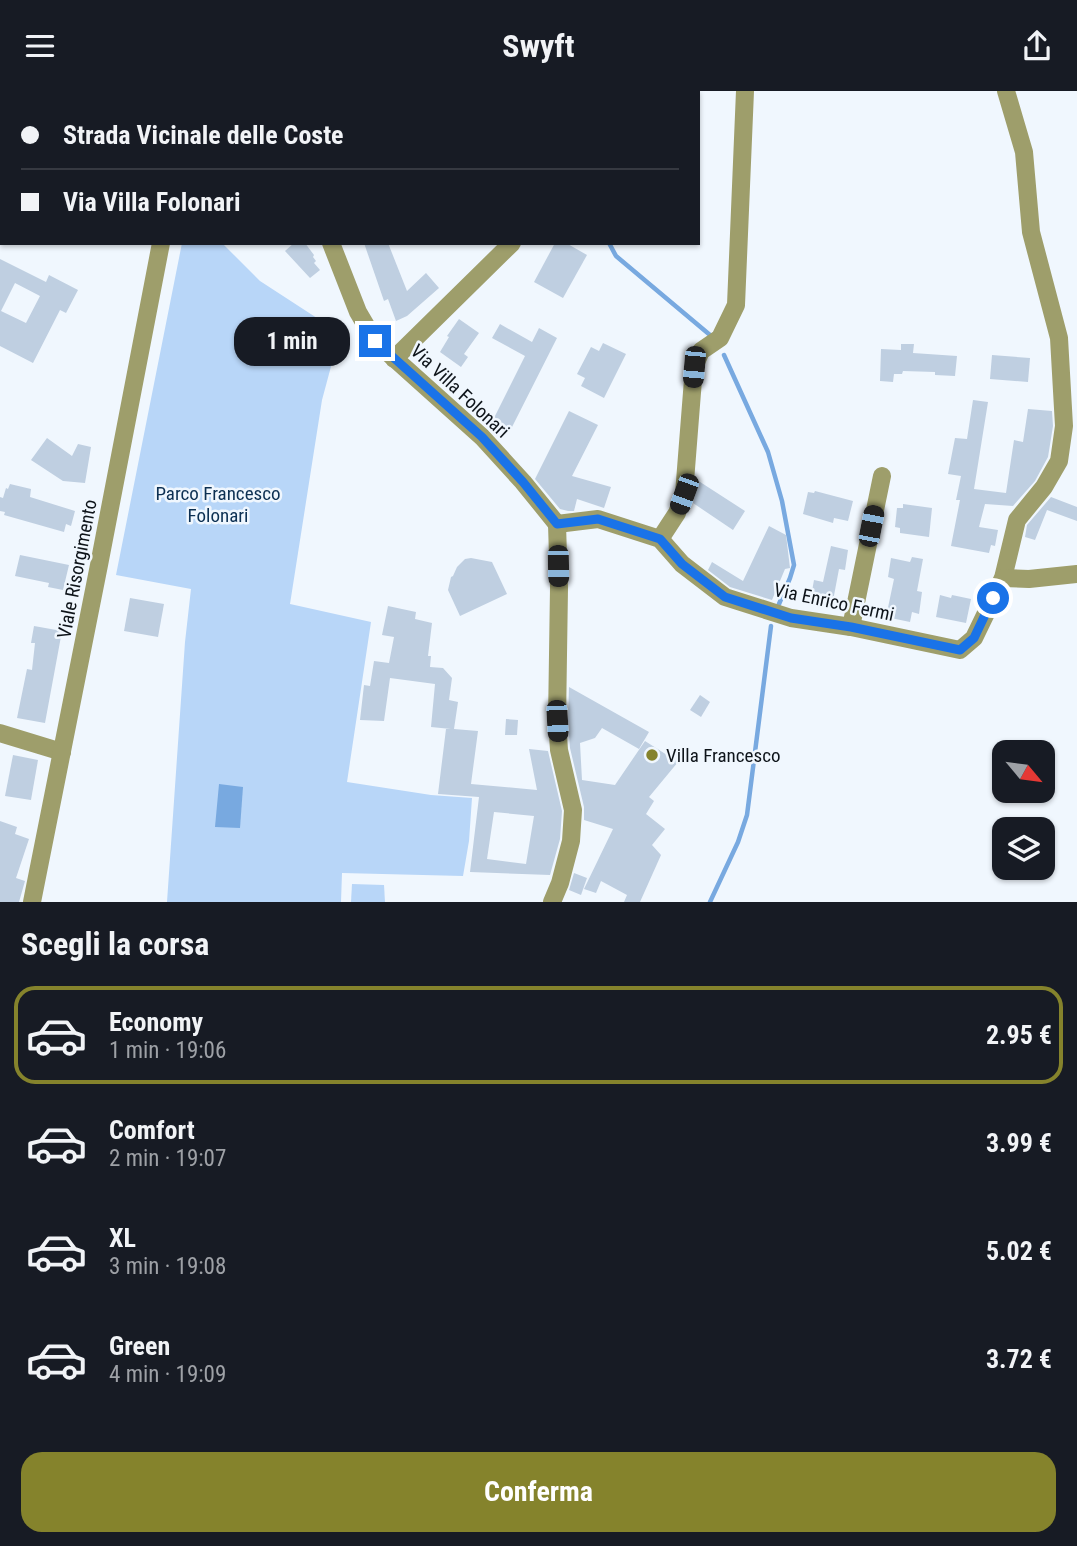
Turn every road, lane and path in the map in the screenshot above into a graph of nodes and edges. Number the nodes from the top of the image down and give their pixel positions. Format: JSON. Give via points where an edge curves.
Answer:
{"nodes":[{"id":1,"x":746,"y":91,"type":"edge"},
{"id":2,"x":1006,"y":91,"type":"edge"},
{"id":3,"x":160,"y":245,"type":"edge"},
{"id":4,"x":332,"y":245,"type":"edge"},
{"id":5,"x":510,"y":245,"type":"edge"},
{"id":6,"x":394,"y":359,"type":"junction"},
{"id":7,"x":882,"y":476,"type":"dead end"},
{"id":8,"x":557,"y":524,"type":"junction"},
{"id":9,"x":660,"y":539,"type":"junction"},
{"id":10,"x":1077,"y":574,"type":"edge"},
{"id":11,"x":1003,"y":577,"type":"junction"},
{"id":12,"x":851,"y":627,"type":"junction"},
{"id":13,"x":0,"y":733,"type":"edge"},
{"id":14,"x":62,"y":751,"type":"junction"},
{"id":15,"x":32,"y":902,"type":"edge"},
{"id":16,"x":552,"y":902,"type":"edge"}],
"edges":[{"from":1,"to":9,"type":"street","via":[[736,305],[720,338],[701,351],[694,367],[684,494]]},
{"from":2,"to":11,"type":"street","via":[[1024,152],[1031,232],[1059,338],[1064,426],[1059,461],[1017,520]]},
{"from":3,"to":14,"type":"street","name":"Viale Risorgimento"},
{"from":4,"to":6,"type":"street","name":"Via Villa Folonari","via":[[358,312],[375,341]]},
{"from":5,"to":6,"type":"street"},
{"from":6,"to":8,"type":"street","name":"Via Villa Folonari","via":[[482,437]]},
{"from":7,"to":12,"type":"street"},
{"from":8,"to":9,"type":"street","via":[[598,519]]},
{"from":8,"to":16,"type":"street","via":[[557,721],[573,810],[571,842]]},
{"from":9,"to":12,"type":"street","name":"Via Enrico Fermi","via":[[682,564],[725,597],[791,618]]},
{"from":10,"to":11,"type":"street"},
{"from":11,"to":12,"type":"street","name":"Via Enrico Fermi","via":[[974,638],[960,650]]},
{"from":13,"to":14,"type":"street"},
{"from":14,"to":15,"type":"street","name":"Viale Risorgimento"}]}
